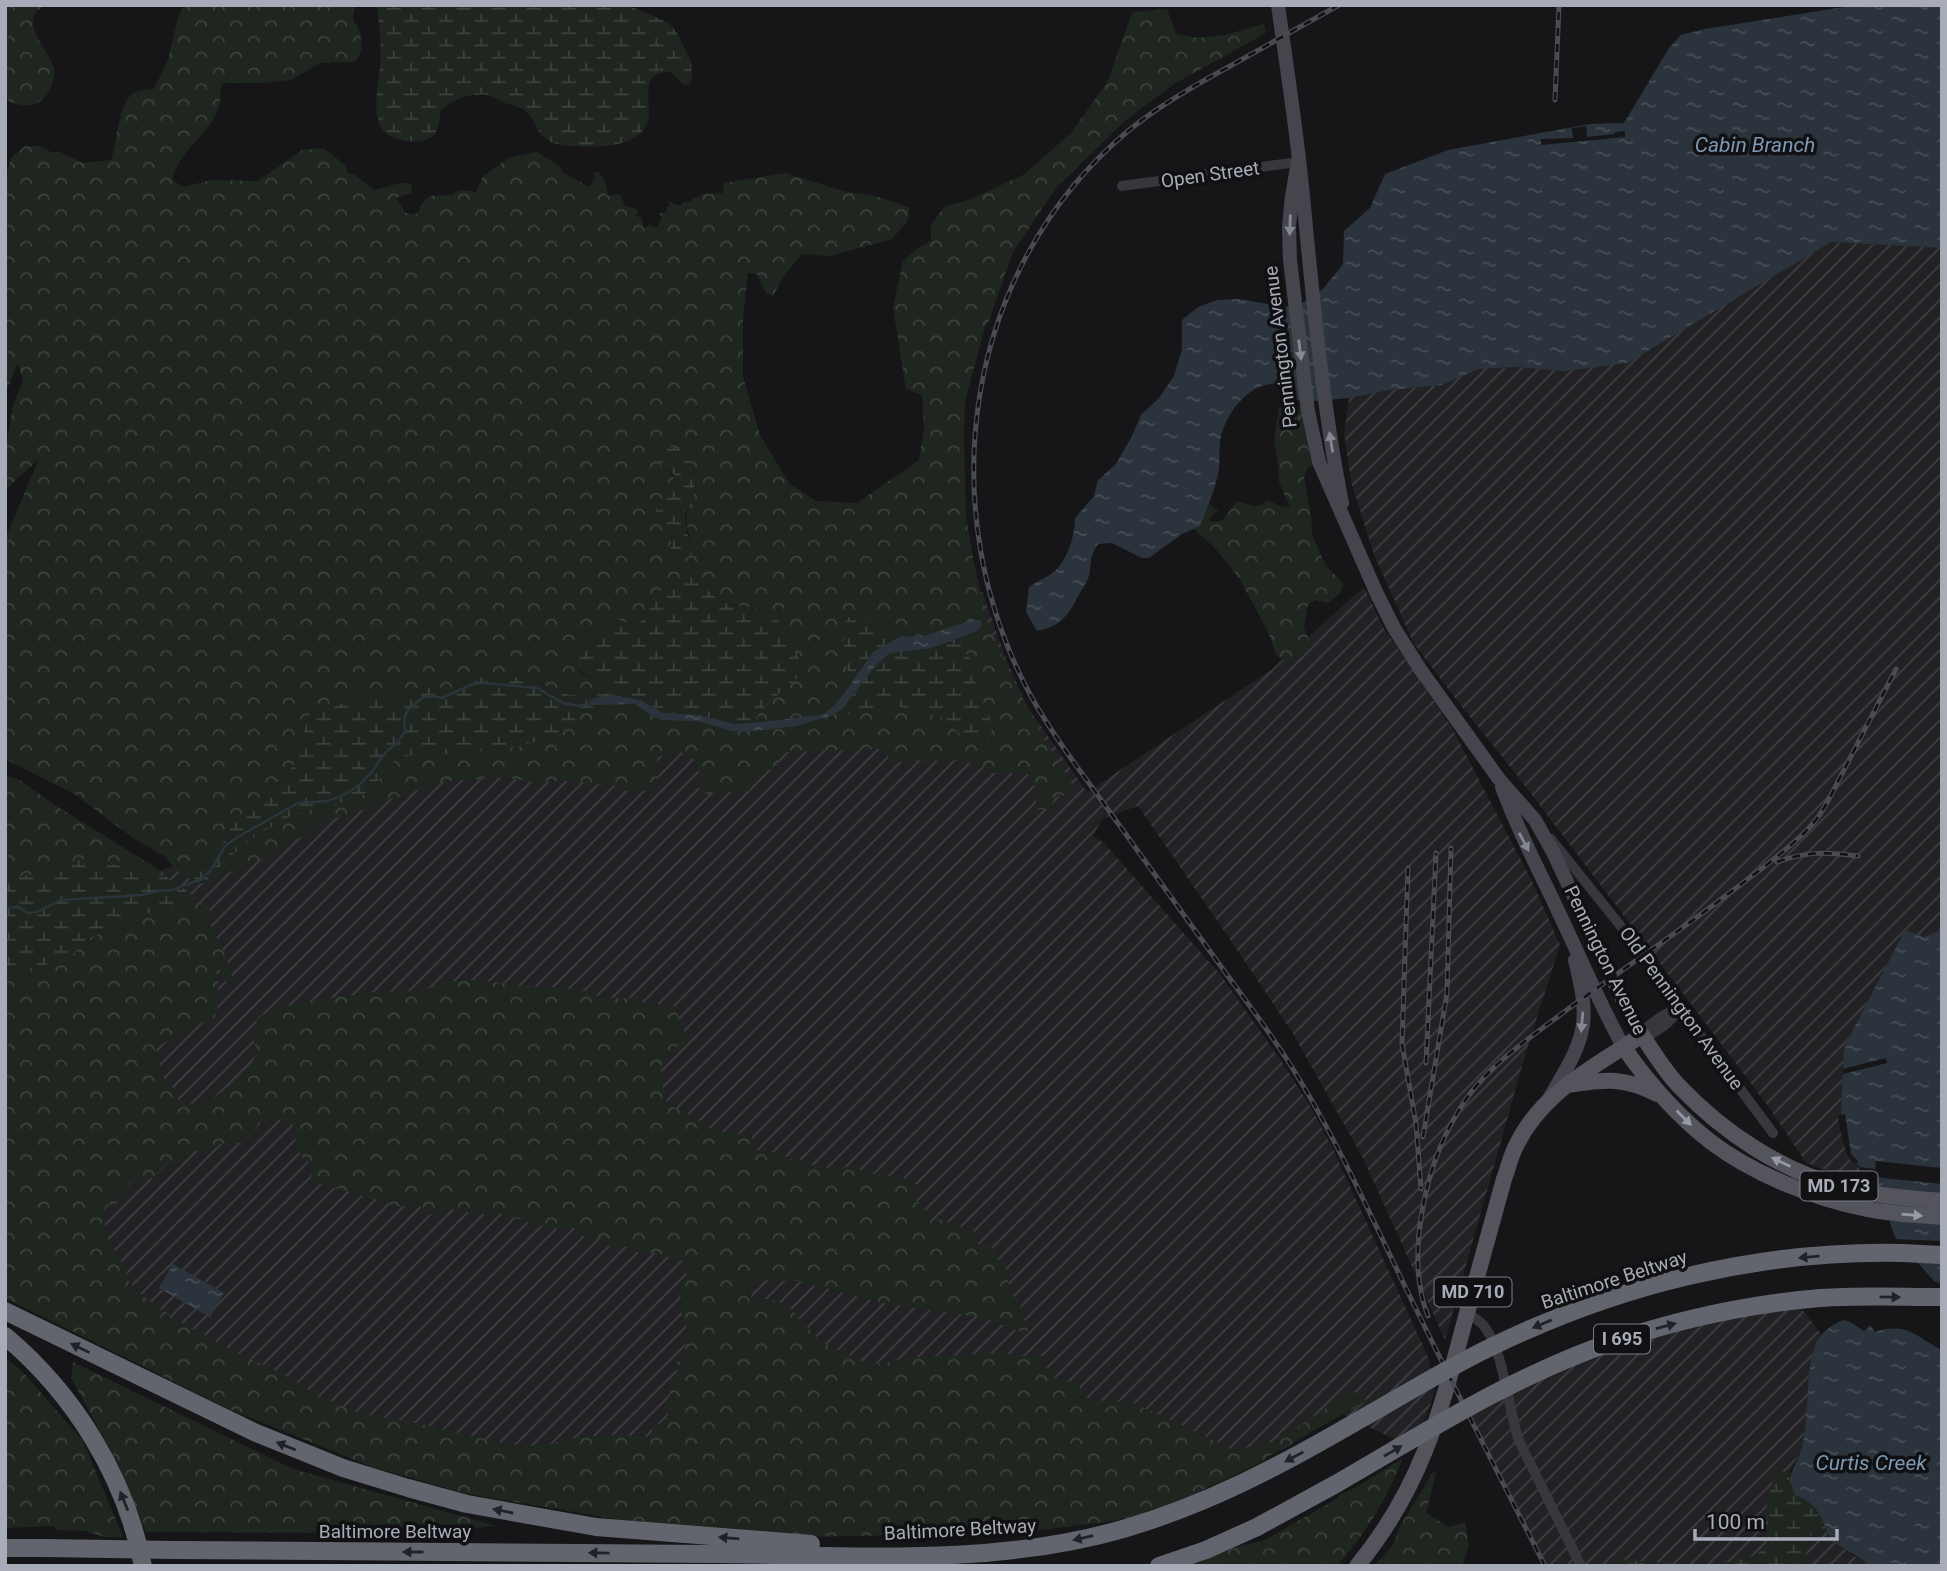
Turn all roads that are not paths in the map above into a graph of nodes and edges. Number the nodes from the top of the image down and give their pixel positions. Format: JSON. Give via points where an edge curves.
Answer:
{"nodes":[{"id":1,"x":1278,"y":5,"type":"edge"},
{"id":2,"x":1298,"y":162,"type":"junction"},
{"id":3,"x":1122,"y":186,"type":"dead end"},
{"id":4,"x":1346,"y":522,"type":"junction"},
{"id":5,"x":1499,"y":779,"type":"junction"},
{"id":6,"x":1535,"y":820,"type":"junction"},
{"id":7,"x":1568,"y":931,"type":"junction"},
{"id":8,"x":1680,"y":1008,"type":"junction"},
{"id":9,"x":1644,"y":1034,"type":"junction"},
{"id":10,"x":1624,"y":1048,"type":"junction"},
{"id":11,"x":1564,"y":1085,"type":"junction"},
{"id":12,"x":1665,"y":1098,"type":"junction"},
{"id":13,"x":1547,"y":1102,"type":"junction"},
{"id":14,"x":1773,"y":1133,"type":"dead end"},
{"id":15,"x":1942,"y":1201,"type":"edge"},
{"id":16,"x":1942,"y":1217,"type":"edge"},
{"id":17,"x":1942,"y":1255,"type":"edge"},
{"id":18,"x":1942,"y":1297,"type":"edge"},
{"id":19,"x":5,"y":1311,"type":"edge"},
{"id":20,"x":1467,"y":1312,"type":"junction"},
{"id":21,"x":5,"y":1336,"type":"edge"},
{"id":22,"x":5,"y":1548,"type":"edge"},
{"id":23,"x":1017,"y":1550,"type":"junction"},
{"id":24,"x":144,"y":1566,"type":"edge"},
{"id":25,"x":1159,"y":1566,"type":"edge"},
{"id":26,"x":1357,"y":1566,"type":"edge"},
{"id":27,"x":1581,"y":1566,"type":"edge"}],
"edges":[{"from":1,"to":2,"type":"main road","name":"Pennington Avenue","number":"MD 173"},
{"from":2,"to":3,"type":"street","name":"Open Street"},
{"from":4,"to":2,"type":"main road","name":"Pennington Avenue","number":"MD 173","one_way":true,"via":[[1333,458]]},
{"from":2,"to":4,"type":"main road","name":"Pennington Avenue","number":"MD 173","one_way":true,"via":[[1289,227],[1308,411],[1319,462]]},
{"from":4,"to":5,"type":"main road","name":"Pennington Avenue","number":"MD 173","via":[[1394,628]]},
{"from":5,"to":6,"type":"main road","name":"Pennington Avenue","number":"MD 173"},
{"from":5,"to":7,"type":"main road","name":"Pennington Avenue","number":"MD 173","one_way":true,"via":[[1518,830]]},
{"from":6,"to":8,"type":"street","name":"Old Pennington Avenue","via":[[1643,954]]},
{"from":6,"to":9,"type":"main road","name":"Pennington Avenue","number":"MD 173","via":[[1625,1006]]},
{"from":7,"to":10,"type":"main road","name":"Pennington Avenue","number":"MD 173"},
{"from":7,"to":13,"type":"main road","one_way":true,"via":[[1580,981],[1583,1028]]},
{"from":8,"to":9,"type":"street","via":[[1661,1029]]},
{"from":8,"to":14,"type":"street","name":"Old Pennington Avenue"},
{"from":9,"to":10,"type":"main road","number":"MD 710"},
{"from":15,"to":9,"type":"main road","name":"Pennington Avenue","number":"MD 173","one_way":true,"via":[[1841,1186],[1780,1163],[1702,1108],[1678,1085]]},
{"from":10,"to":11,"type":"main road","number":"MD 710"},
{"from":10,"to":12,"type":"main road","name":"Pennington Avenue","number":"MD 173"},
{"from":11,"to":12,"type":"main road","via":[[1627,1082]]},
{"from":11,"to":13,"type":"main road","number":"MD 710"},
{"from":12,"to":16,"type":"main road","name":"Pennington Avenue","number":"MD 173","one_way":true,"via":[[1712,1142],[1753,1168],[1838,1203]]},
{"from":13,"to":20,"type":"main road","number":"MD 710","via":[[1514,1149]]},
{"from":17,"to":23,"type":"highway","name":"Baltimore Beltway","number":"I 695","one_way":true,"bridge":true,"via":[[1811,1256],[1702,1272],[1647,1286],[1499,1343],[1239,1486],[1187,1508],[1122,1529]]},
{"from":25,"to":18,"type":"highway","number":"I 695","one_way":true,"bridge":true,"via":[[1257,1527],[1505,1388],[1610,1343],[1738,1309],[1819,1298]]},
{"from":23,"to":19,"type":"highway","one_way":true,"via":[[852,1547],[596,1527],[467,1504],[344,1468],[279,1443]]},
{"from":20,"to":26,"type":"main road","number":"MD 710","via":[[1437,1423],[1414,1478]]},
{"from":20,"to":27,"type":"street","via":[[1492,1340],[1519,1441]]},
{"from":24,"to":21,"type":"highway","one_way":true,"via":[[135,1530],[95,1441],[54,1384]]},
{"from":23,"to":22,"type":"highway","name":"Baltimore Beltway","number":"I 695","one_way":true,"bridge":true,"via":[[853,1556]]}]}
